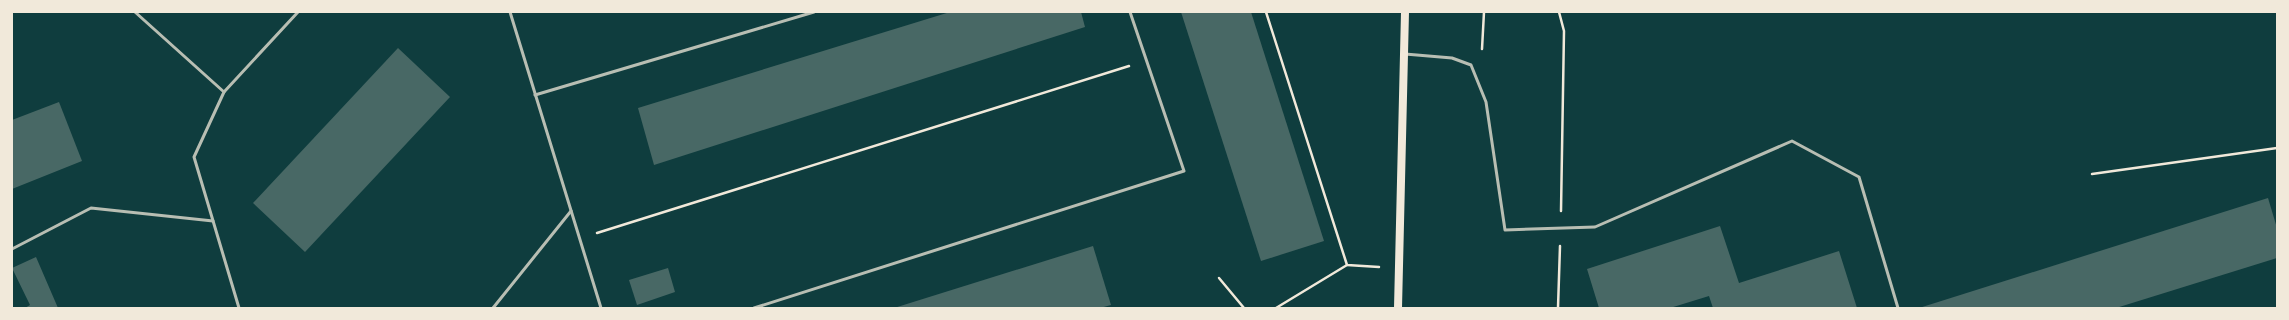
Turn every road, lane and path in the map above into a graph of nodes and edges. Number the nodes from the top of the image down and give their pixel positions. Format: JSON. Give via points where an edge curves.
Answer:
{"nodes":[{"id":1,"x":135,"y":12,"type":"edge"},
{"id":2,"x":298,"y":12,"type":"edge"},
{"id":3,"x":510,"y":12,"type":"edge"},
{"id":4,"x":814,"y":12,"type":"edge"},
{"id":5,"x":1130,"y":12,"type":"edge"},
{"id":6,"x":1266,"y":12,"type":"edge"},
{"id":7,"x":1405,"y":12,"type":"edge"},
{"id":8,"x":1484,"y":12,"type":"edge"},
{"id":9,"x":1559,"y":12,"type":"edge"},
{"id":10,"x":1405,"y":54,"type":"junction"},
{"id":11,"x":1482,"y":55,"type":"dead end"},
{"id":12,"x":1146,"y":60,"type":"junction"},
{"id":13,"x":224,"y":92,"type":"junction"},
{"id":14,"x":535,"y":95,"type":"junction"},
{"id":15,"x":2277,"y":148,"type":"edge"},
{"id":16,"x":2092,"y":174,"type":"dead end"},
{"id":17,"x":571,"y":211,"type":"junction"},
{"id":18,"x":213,"y":222,"type":"junction"},
{"id":19,"x":1560,"y":228,"type":"junction"},
{"id":20,"x":580,"y":239,"type":"junction"},
{"id":21,"x":12,"y":249,"type":"edge"},
{"id":22,"x":1347,"y":265,"type":"junction"},
{"id":23,"x":1399,"y":268,"type":"junction"},
{"id":24,"x":1219,"y":278,"type":"dead end"},
{"id":25,"x":239,"y":308,"type":"edge"},
{"id":26,"x":493,"y":308,"type":"edge"},
{"id":27,"x":601,"y":308,"type":"edge"},
{"id":28,"x":754,"y":308,"type":"edge"},
{"id":29,"x":1244,"y":308,"type":"edge"},
{"id":30,"x":1276,"y":308,"type":"edge"},
{"id":31,"x":1398,"y":308,"type":"edge"},
{"id":32,"x":1558,"y":308,"type":"edge"},
{"id":33,"x":1898,"y":308,"type":"edge"}],
"edges":[{"from":1,"to":13,"type":"lane"},
{"from":2,"to":13,"type":"lane"},
{"from":3,"to":14,"type":"lane"},
{"from":4,"to":14,"type":"lane"},
{"from":5,"to":12,"type":"lane"},
{"from":6,"to":22,"type":"path"},
{"from":7,"to":10,"type":"main road"},
{"from":8,"to":11,"type":"path"},
{"from":9,"to":19,"type":"path","via":[[1564,31]]},
{"from":10,"to":19,"type":"lane","via":[[1452,58],[1471,65],[1486,102],[1505,230]]},
{"from":10,"to":23,"type":"main road"},
{"from":12,"to":20,"type":"path"},
{"from":12,"to":28,"type":"lane","via":[[1184,171]]},
{"from":13,"to":18,"type":"lane","via":[[194,157]]},
{"from":14,"to":17,"type":"lane"},
{"from":15,"to":16,"type":"path"},
{"from":17,"to":20,"type":"lane"},
{"from":17,"to":26,"type":"lane"},
{"from":18,"to":21,"type":"lane","via":[[91,208]]},
{"from":18,"to":25,"type":"lane"},
{"from":19,"to":32,"type":"path"},
{"from":19,"to":33,"type":"lane","via":[[1596,227],[1792,141],[1859,177]]},
{"from":20,"to":27,"type":"lane"},
{"from":22,"to":23,"type":"path"},
{"from":22,"to":30,"type":"path"},
{"from":23,"to":31,"type":"main road"},
{"from":24,"to":29,"type":"path"}]}
